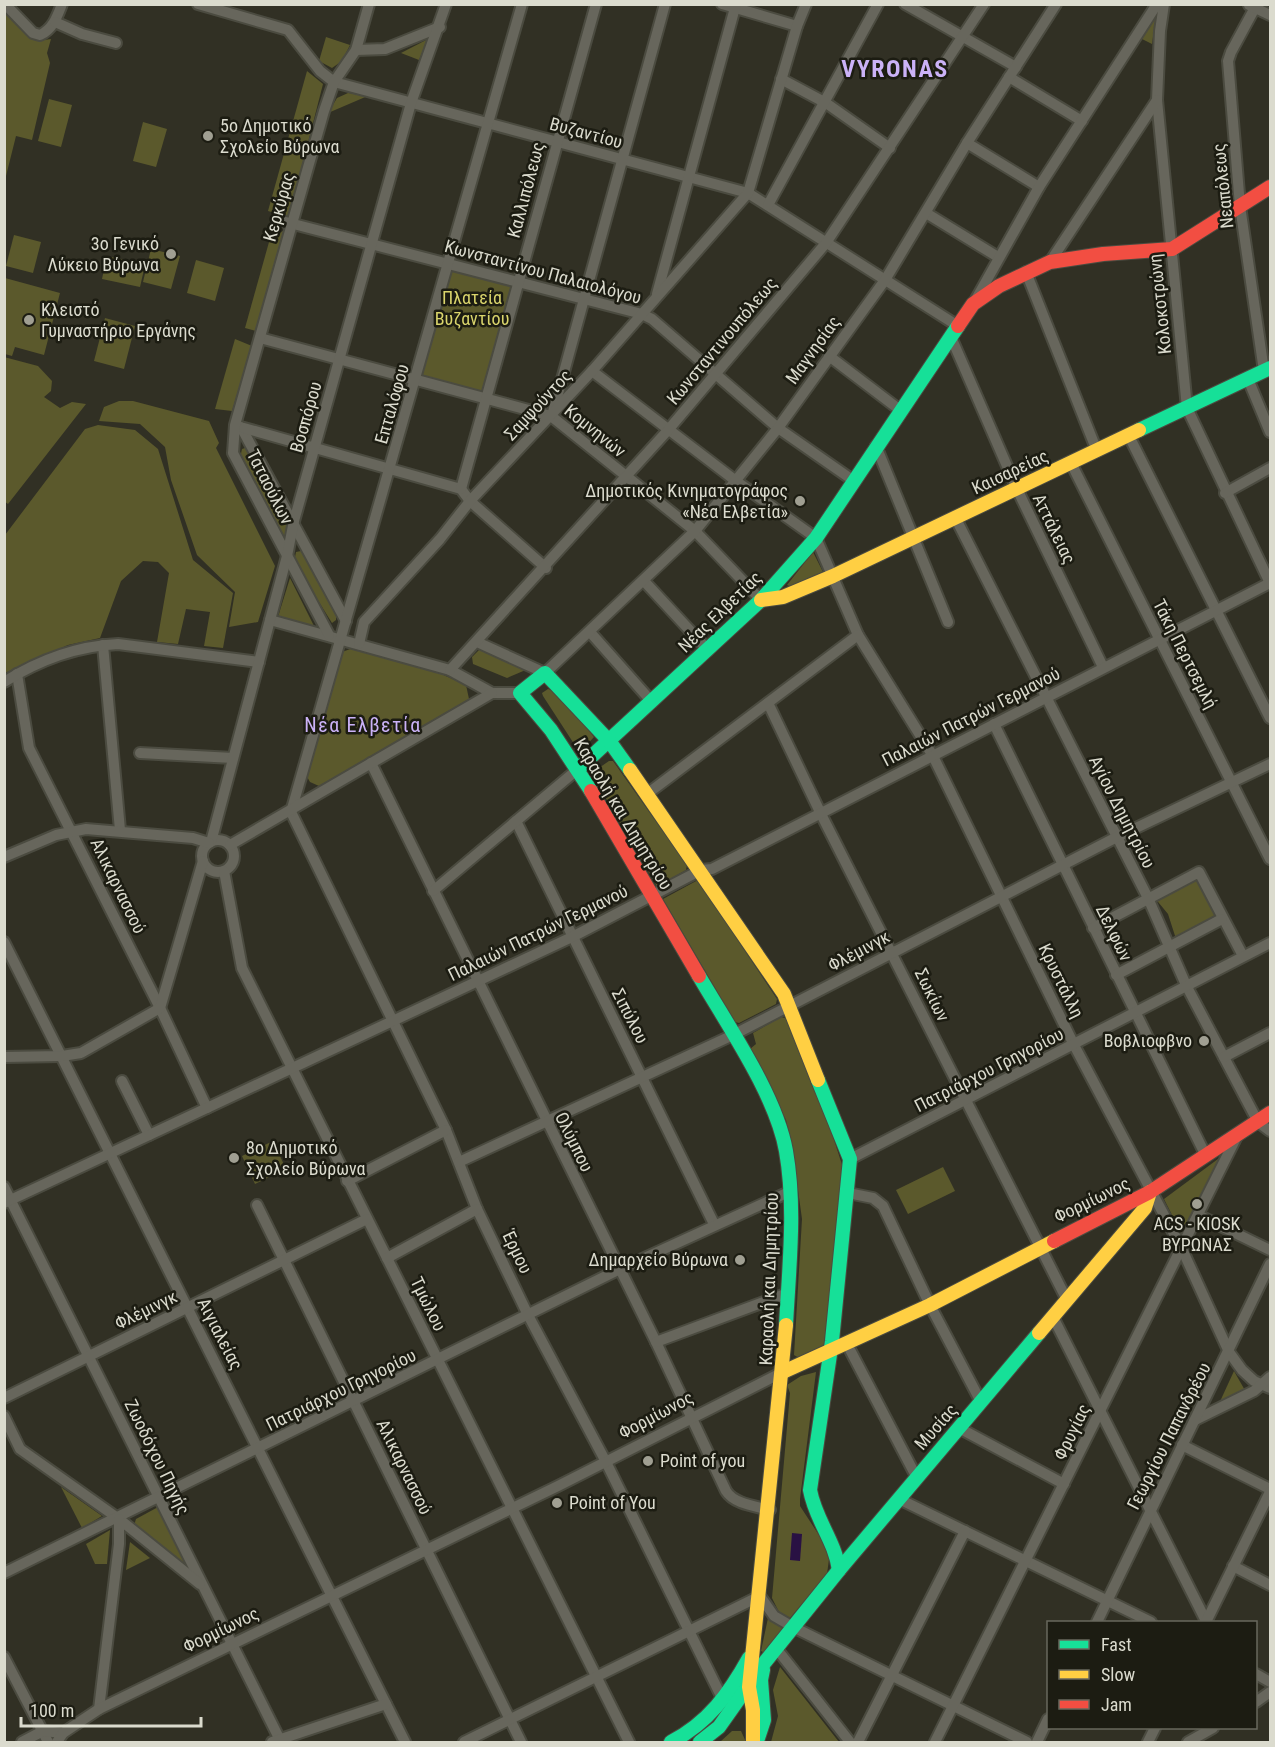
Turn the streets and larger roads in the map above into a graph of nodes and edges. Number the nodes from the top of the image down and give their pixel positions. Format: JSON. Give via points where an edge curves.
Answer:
{"nodes":[{"id":1,"x":5,"y":4,"type":"edge"},
{"id":2,"x":62,"y":4,"type":"edge"},
{"id":3,"x":198,"y":4,"type":"edge"},
{"id":4,"x":369,"y":4,"type":"edge"},
{"id":5,"x":446,"y":4,"type":"edge"},
{"id":6,"x":522,"y":4,"type":"edge"},
{"id":7,"x":596,"y":4,"type":"edge"},
{"id":8,"x":665,"y":4,"type":"edge"},
{"id":9,"x":723,"y":4,"type":"edge"},
{"id":10,"x":806,"y":4,"type":"edge"},
{"id":11,"x":878,"y":4,"type":"edge"},
{"id":12,"x":905,"y":4,"type":"edge"},
{"id":13,"x":984,"y":4,"type":"edge"},
{"id":14,"x":1056,"y":4,"type":"edge"},
{"id":15,"x":1157,"y":4,"type":"edge"},
{"id":16,"x":1164,"y":4,"type":"edge"},
{"id":17,"x":736,"y":6,"type":"edge"},
{"id":18,"x":1254,"y":6,"type":"edge"},
{"id":19,"x":1270,"y":15,"type":"edge"},
{"id":20,"x":55,"y":22,"type":"junction"},
{"id":21,"x":797,"y":26,"type":"junction"},
{"id":22,"x":440,"y":27,"type":"junction"},
{"id":23,"x":963,"y":37,"type":"junction"},
{"id":24,"x":116,"y":43,"type":"dead end"},
{"id":25,"x":356,"y":50,"type":"junction"},
{"id":26,"x":1016,"y":67,"type":"junction"},
{"id":27,"x":1010,"y":78,"type":"junction"},
{"id":28,"x":781,"y":79,"type":"junction"},
{"id":29,"x":334,"y":82,"type":"junction"},
{"id":30,"x":1157,"y":100,"type":"junction"},
{"id":31,"x":411,"y":103,"type":"junction"},
{"id":32,"x":826,"y":103,"type":"junction"},
{"id":33,"x":1082,"y":121,"type":"junction"},
{"id":34,"x":487,"y":123,"type":"junction"},
{"id":35,"x":556,"y":142,"type":"junction"},
{"id":36,"x":967,"y":143,"type":"junction"},
{"id":37,"x":890,"y":148,"type":"junction"},
{"id":38,"x":624,"y":160,"type":"junction"},
{"id":39,"x":690,"y":178,"type":"junction"},
{"id":40,"x":1039,"y":187,"type":"junction"},
{"id":41,"x":1270,"y":187,"type":"edge"},
{"id":42,"x":748,"y":193,"type":"junction"},
{"id":43,"x":768,"y":206,"type":"junction"},
{"id":44,"x":1240,"y":206,"type":"junction"},
{"id":45,"x":926,"y":213,"type":"junction"},
{"id":46,"x":278,"y":220,"type":"dead end"},
{"id":47,"x":291,"y":224,"type":"junction"},
{"id":48,"x":826,"y":243,"type":"junction"},
{"id":49,"x":371,"y":244,"type":"junction"},
{"id":50,"x":1172,"y":249,"type":"junction"},
{"id":51,"x":998,"y":256,"type":"junction"},
{"id":52,"x":1050,"y":262,"type":"junction"},
{"id":53,"x":446,"y":263,"type":"junction"},
{"id":54,"x":1026,"y":272,"type":"junction"},
{"id":55,"x":885,"y":280,"type":"junction"},
{"id":56,"x":518,"y":282,"type":"junction"},
{"id":57,"x":656,"y":298,"type":"junction"},
{"id":58,"x":585,"y":299,"type":"junction"},
{"id":59,"x":973,"y":304,"type":"junction"},
{"id":60,"x":642,"y":314,"type":"junction"},
{"id":61,"x":954,"y":331,"type":"junction"},
{"id":62,"x":260,"y":338,"type":"junction"},
{"id":63,"x":829,"y":356,"type":"junction"},
{"id":64,"x":339,"y":360,"type":"junction"},
{"id":65,"x":1267,"y":370,"type":"edge"},
{"id":66,"x":592,"y":371,"type":"junction"},
{"id":67,"x":716,"y":373,"type":"junction"},
{"id":68,"x":1248,"y":379,"type":"junction"},
{"id":69,"x":416,"y":382,"type":"junction"},
{"id":70,"x":487,"y":399,"type":"junction"},
{"id":71,"x":1187,"y":408,"type":"junction"},
{"id":72,"x":900,"y":410,"type":"junction"},
{"id":73,"x":551,"y":416,"type":"junction"},
{"id":74,"x":240,"y":427,"type":"junction"},
{"id":75,"x":778,"y":428,"type":"junction"},
{"id":76,"x":669,"y":429,"type":"junction"},
{"id":77,"x":1270,"y":432,"type":"edge"},
{"id":78,"x":1129,"y":436,"type":"junction"},
{"id":79,"x":876,"y":446,"type":"junction"},
{"id":80,"x":314,"y":447,"type":"junction"},
{"id":81,"x":1097,"y":452,"type":"junction"},
{"id":82,"x":1071,"y":463,"type":"junction"},
{"id":83,"x":391,"y":468,"type":"junction"},
{"id":84,"x":1270,"y":468,"type":"edge"},
{"id":85,"x":626,"y":478,"type":"junction"},
{"id":86,"x":736,"y":481,"type":"junction"},
{"id":87,"x":854,"y":481,"type":"junction"},
{"id":88,"x":461,"y":489,"type":"junction"},
{"id":89,"x":1017,"y":489,"type":"junction"},
{"id":90,"x":1225,"y":493,"type":"junction"},
{"id":91,"x":470,"y":501,"type":"junction"},
{"id":92,"x":955,"y":518,"type":"junction"},
{"id":93,"x":294,"y":522,"type":"junction"},
{"id":94,"x":695,"y":531,"type":"junction"},
{"id":95,"x":913,"y":537,"type":"junction"},
{"id":96,"x":816,"y":538,"type":"junction"},
{"id":97,"x":287,"y":556,"type":"junction"},
{"id":98,"x":546,"y":568,"type":"junction"},
{"id":99,"x":833,"y":576,"type":"junction"},
{"id":100,"x":644,"y":581,"type":"junction"},
{"id":101,"x":1270,"y":583,"type":"edge"},
{"id":102,"x":761,"y":600,"type":"junction"},
{"id":103,"x":1215,"y":609,"type":"junction"},
{"id":104,"x":270,"y":620,"type":"junction"},
{"id":105,"x":346,"y":621,"type":"junction"},
{"id":106,"x":948,"y":622,"type":"dead end"},
{"id":107,"x":590,"y":632,"type":"junction"},
{"id":108,"x":858,"y":634,"type":"junction"},
{"id":109,"x":329,"y":635,"type":"junction"},
{"id":110,"x":342,"y":639,"type":"junction"},
{"id":111,"x":1158,"y":639,"type":"junction"},
{"id":112,"x":477,"y":642,"type":"junction"},
{"id":113,"x":359,"y":644,"type":"junction"},
{"id":114,"x":103,"y":645,"type":"junction"},
{"id":115,"x":708,"y":650,"type":"junction"},
{"id":116,"x":259,"y":662,"type":"junction"},
{"id":117,"x":1103,"y":667,"type":"junction"},
{"id":118,"x":450,"y":670,"type":"junction"},
{"id":119,"x":545,"y":673,"type":"junction"},
{"id":120,"x":17,"y":674,"type":"junction"},
{"id":121,"x":4,"y":682,"type":"edge"},
{"id":122,"x":492,"y":693,"type":"junction"},
{"id":123,"x":520,"y":693,"type":"junction"},
{"id":124,"x":1046,"y":697,"type":"junction"},
{"id":125,"x":652,"y":702,"type":"junction"},
{"id":126,"x":768,"y":703,"type":"junction"},
{"id":127,"x":1270,"y":718,"type":"edge"},
{"id":128,"x":994,"y":724,"type":"junction"},
{"id":129,"x":610,"y":742,"type":"junction"},
{"id":130,"x":140,"y":753,"type":"dead end"},
{"id":131,"x":933,"y":756,"type":"junction"},
{"id":132,"x":233,"y":758,"type":"junction"},
{"id":133,"x":371,"y":763,"type":"junction"},
{"id":134,"x":1270,"y":764,"type":"edge"},
{"id":135,"x":578,"y":769,"type":"junction"},
{"id":136,"x":1231,"y":781,"type":"junction"},
{"id":137,"x":647,"y":794,"type":"junction"},
{"id":138,"x":291,"y":812,"type":"junction"},
{"id":139,"x":821,"y":814,"type":"junction"},
{"id":140,"x":516,"y":821,"type":"junction"},
{"id":141,"x":72,"y":830,"type":"junction"},
{"id":142,"x":120,"y":830,"type":"junction"},
{"id":143,"x":1115,"y":838,"type":"junction"},
{"id":144,"x":210,"y":842,"type":"junction"},
{"id":145,"x":230,"y":845,"type":"junction"},
{"id":146,"x":4,"y":857,"type":"edge"},
{"id":147,"x":1270,"y":858,"type":"edge"},
{"id":148,"x":203,"y":861,"type":"junction"},
{"id":149,"x":1063,"y":865,"type":"junction"},
{"id":150,"x":701,"y":870,"type":"junction"},
{"id":151,"x":224,"y":871,"type":"junction"},
{"id":152,"x":433,"y":891,"type":"junction"},
{"id":153,"x":652,"y":896,"type":"junction"},
{"id":154,"x":1002,"y":897,"type":"junction"},
{"id":155,"x":1148,"y":898,"type":"junction"},
{"id":156,"x":1222,"y":919,"type":"junction"},
{"id":157,"x":1093,"y":928,"type":"junction"},
{"id":158,"x":572,"y":937,"type":"junction"},
{"id":159,"x":4,"y":942,"type":"edge"},
{"id":160,"x":1270,"y":943,"type":"edge"},
{"id":161,"x":1169,"y":948,"type":"junction"},
{"id":162,"x":892,"y":951,"type":"junction"},
{"id":163,"x":1243,"y":956,"type":"junction"},
{"id":164,"x":1116,"y":975,"type":"junction"},
{"id":165,"x":477,"y":981,"type":"junction"},
{"id":166,"x":1186,"y":985,"type":"junction"},
{"id":167,"x":790,"y":1007,"type":"junction"},
{"id":168,"x":160,"y":1008,"type":"junction"},
{"id":169,"x":1136,"y":1012,"type":"junction"},
{"id":170,"x":392,"y":1021,"type":"junction"},
{"id":171,"x":1270,"y":1033,"type":"edge"},
{"id":172,"x":733,"y":1035,"type":"junction"},
{"id":173,"x":1074,"y":1045,"type":"junction"},
{"id":174,"x":62,"y":1056,"type":"junction"},
{"id":175,"x":4,"y":1057,"type":"edge"},
{"id":176,"x":1224,"y":1057,"type":"junction"},
{"id":177,"x":293,"y":1067,"type":"junction"},
{"id":178,"x":642,"y":1076,"type":"junction"},
{"id":179,"x":122,"y":1081,"type":"dead end"},
{"id":180,"x":965,"y":1101,"type":"junction"},
{"id":181,"x":207,"y":1108,"type":"junction"},
{"id":182,"x":1270,"y":1113,"type":"edge"},
{"id":183,"x":546,"y":1122,"type":"junction"},
{"id":184,"x":1258,"y":1122,"type":"junction"},
{"id":185,"x":446,"y":1130,"type":"junction"},
{"id":186,"x":1270,"y":1131,"type":"edge"},
{"id":187,"x":148,"y":1135,"type":"junction"},
{"id":188,"x":1237,"y":1136,"type":"junction"},
{"id":189,"x":111,"y":1153,"type":"junction"},
{"id":190,"x":1206,"y":1156,"type":"junction"},
{"id":191,"x":850,"y":1159,"type":"junction"},
{"id":192,"x":459,"y":1162,"type":"junction"},
{"id":193,"x":347,"y":1181,"type":"junction"},
{"id":194,"x":4,"y":1186,"type":"edge"},
{"id":195,"x":790,"y":1191,"type":"junction"},
{"id":196,"x":1150,"y":1192,"type":"junction"},
{"id":197,"x":848,"y":1193,"type":"junction"},
{"id":198,"x":8,"y":1202,"type":"edge"},
{"id":199,"x":257,"y":1205,"type":"dead end"},
{"id":200,"x":477,"y":1209,"type":"junction"},
{"id":201,"x":1198,"y":1215,"type":"junction"},
{"id":202,"x":367,"y":1219,"type":"junction"},
{"id":203,"x":714,"y":1224,"type":"junction"},
{"id":204,"x":1041,"y":1246,"type":"junction"},
{"id":205,"x":1182,"y":1249,"type":"junction"},
{"id":206,"x":1270,"y":1250,"type":"edge"},
{"id":207,"x":387,"y":1258,"type":"junction"},
{"id":208,"x":284,"y":1260,"type":"junction"},
{"id":209,"x":1270,"y":1264,"type":"edge"},
{"id":210,"x":618,"y":1270,"type":"junction"},
{"id":211,"x":788,"y":1293,"type":"junction"},
{"id":212,"x":1067,"y":1300,"type":"junction"},
{"id":213,"x":930,"y":1305,"type":"junction"},
{"id":214,"x":188,"y":1307,"type":"junction"},
{"id":215,"x":528,"y":1315,"type":"junction"},
{"id":216,"x":1053,"y":1317,"type":"junction"},
{"id":217,"x":656,"y":1342,"type":"junction"},
{"id":218,"x":847,"y":1344,"type":"junction"},
{"id":219,"x":830,"y":1352,"type":"junction"},
{"id":220,"x":1229,"y":1352,"type":"junction"},
{"id":221,"x":89,"y":1356,"type":"junction"},
{"id":222,"x":437,"y":1361,"type":"junction"},
{"id":223,"x":783,"y":1372,"type":"junction"},
{"id":224,"x":1267,"y":1383,"type":"edge"},
{"id":225,"x":4,"y":1398,"type":"edge"},
{"id":226,"x":353,"y":1402,"type":"junction"},
{"id":227,"x":981,"y":1402,"type":"junction"},
{"id":228,"x":1102,"y":1410,"type":"junction"},
{"id":229,"x":4,"y":1416,"type":"edge"},
{"id":230,"x":691,"y":1417,"type":"junction"},
{"id":231,"x":1194,"y":1420,"type":"junction"},
{"id":232,"x":959,"y":1428,"type":"junction"},
{"id":233,"x":1182,"y":1445,"type":"junction"},
{"id":234,"x":259,"y":1448,"type":"junction"},
{"id":235,"x":606,"y":1462,"type":"junction"},
{"id":236,"x":917,"y":1478,"type":"junction"},
{"id":237,"x":1064,"y":1484,"type":"junction"},
{"id":238,"x":1270,"y":1491,"type":"edge"},
{"id":239,"x":159,"y":1498,"type":"junction"},
{"id":240,"x":899,"y":1499,"type":"junction"},
{"id":241,"x":1150,"y":1508,"type":"junction"},
{"id":242,"x":511,"y":1509,"type":"junction"},
{"id":243,"x":770,"y":1510,"type":"junction"},
{"id":244,"x":119,"y":1519,"type":"junction"},
{"id":245,"x":965,"y":1531,"type":"junction"},
{"id":246,"x":426,"y":1550,"type":"junction"},
{"id":247,"x":1026,"y":1561,"type":"junction"},
{"id":248,"x":1233,"y":1566,"type":"junction"},
{"id":249,"x":839,"y":1570,"type":"junction"},
{"id":250,"x":4,"y":1573,"type":"edge"},
{"id":251,"x":1270,"y":1585,"type":"edge"},
{"id":252,"x":204,"y":1588,"type":"junction"},
{"id":253,"x":332,"y":1595,"type":"junction"},
{"id":254,"x":760,"y":1596,"type":"junction"},
{"id":255,"x":1108,"y":1600,"type":"junction"},
{"id":256,"x":1097,"y":1621,"type":"edge"},
{"id":257,"x":1147,"y":1621,"type":"edge"},
{"id":258,"x":1206,"y":1621,"type":"edge"},
{"id":259,"x":1206,"y":1621,"type":"edge"},
{"id":260,"x":793,"y":1627,"type":"junction"},
{"id":261,"x":689,"y":1633,"type":"junction"},
{"id":262,"x":233,"y":1646,"type":"junction"},
{"id":263,"x":776,"y":1648,"type":"junction"},
{"id":264,"x":753,"y":1650,"type":"junction"},
{"id":265,"x":4,"y":1657,"type":"edge"},
{"id":266,"x":765,"y":1662,"type":"junction"},
{"id":267,"x":891,"y":1675,"type":"junction"},
{"id":268,"x":597,"y":1679,"type":"junction"},
{"id":269,"x":749,"y":1687,"type":"junction"},
{"id":270,"x":1270,"y":1692,"type":"edge"},
{"id":271,"x":1257,"y":1700,"type":"edge"},
{"id":272,"x":724,"y":1702,"type":"junction"},
{"id":273,"x":386,"y":1704,"type":"junction"},
{"id":274,"x":953,"y":1706,"type":"junction"},
{"id":275,"x":99,"y":1709,"type":"junction"},
{"id":276,"x":511,"y":1720,"type":"junction"},
{"id":277,"x":1047,"y":1721,"type":"edge"},
{"id":278,"x":719,"y":1727,"type":"junction"},
{"id":279,"x":1155,"y":1729,"type":"edge"},
{"id":280,"x":1210,"y":1729,"type":"edge"},
{"id":281,"x":43,"y":1731,"type":"junction"},
{"id":282,"x":60,"y":1738,"type":"edge"},
{"id":283,"x":754,"y":1739,"type":"edge"},
{"id":284,"x":278,"y":1742,"type":"edge"},
{"id":285,"x":22,"y":1743,"type":"edge"},
{"id":286,"x":48,"y":1743,"type":"edge"},
{"id":287,"x":405,"y":1743,"type":"edge"},
{"id":288,"x":464,"y":1743,"type":"edge"},
{"id":289,"x":521,"y":1743,"type":"edge"},
{"id":290,"x":629,"y":1743,"type":"edge"},
{"id":291,"x":671,"y":1743,"type":"edge"},
{"id":292,"x":700,"y":1743,"type":"edge"},
{"id":293,"x":850,"y":1743,"type":"edge"},
{"id":294,"x":858,"y":1743,"type":"edge"},
{"id":295,"x":935,"y":1743,"type":"edge"},
{"id":296,"x":1027,"y":1743,"type":"edge"},
{"id":297,"x":1037,"y":1743,"type":"edge"},
{"id":298,"x":1148,"y":1743,"type":"edge"},
{"id":299,"x":1188,"y":1743,"type":"edge"}],
"edges":[{"from":1,"to":20,"type":"street","via":[[37,34],[48,31]]},
{"from":2,"to":20,"type":"street"},
{"from":3,"to":29,"type":"street","name":"Βυζαντίου","via":[[288,30],[320,71]]},
{"from":4,"to":25,"type":"street","name":"Κερκύρας"},
{"from":5,"to":22,"type":"street","name":"Βοσπόρου"},
{"from":6,"to":34,"type":"street","name":"Επταλόφου"},
{"from":7,"to":35,"type":"street","name":"Καλλιπόλεως"},
{"from":8,"to":38,"type":"street"},
{"from":9,"to":17,"type":"street"},
{"from":10,"to":21,"type":"street"},
{"from":11,"to":32,"type":"street"},
{"from":12,"to":23,"type":"street"},
{"from":13,"to":23,"type":"street","name":"Κωνσταντινουπόλεως"},
{"from":14,"to":26,"type":"street","name":"Μαγνησίας"},
{"from":15,"to":33,"type":"street"},
{"from":16,"to":30,"type":"street","name":"Κολοκοτρώνη"},
{"from":17,"to":21,"type":"street"},
{"from":17,"to":39,"type":"street"},
{"from":18,"to":19,"type":"street"},
{"from":18,"to":44,"type":"street","name":"Νεαπόλεως","via":[[1228,61]]},
{"from":20,"to":24,"type":"street"},
{"from":21,"to":28,"type":"street"},
{"from":22,"to":25,"type":"street","via":[[385,50]]},
{"from":22,"to":31,"type":"street","name":"Βοσπόρου"},
{"from":23,"to":26,"type":"street"},
{"from":23,"to":37,"type":"street","name":"Κωνσταντινουπόλεως"},
{"from":25,"to":29,"type":"street","name":"Κερκύρας"},
{"from":26,"to":27,"type":"street","name":"Μαγνησίας"},
{"from":27,"to":33,"type":"street"},
{"from":27,"to":36,"type":"street","name":"Μαγνησίας"},
{"from":28,"to":32,"type":"street"},
{"from":28,"to":42,"type":"street"},
{"from":29,"to":31,"type":"street","name":"Βυζαντίου"},
{"from":29,"to":47,"type":"street","name":"Κερκύρας"},
{"from":30,"to":50,"type":"street","name":"Κολοκοτρώνη"},
{"from":30,"to":52,"type":"street"},
{"from":31,"to":34,"type":"street","name":"Βυζαντίου"},
{"from":31,"to":49,"type":"street","name":"Βοσπόρου"},
{"from":32,"to":37,"type":"street"},
{"from":32,"to":43,"type":"street"},
{"from":33,"to":40,"type":"street"},
{"from":34,"to":35,"type":"street","name":"Βυζαντίου"},
{"from":34,"to":53,"type":"street","name":"Επταλόφου"},
{"from":35,"to":38,"type":"street","name":"Βυζαντίου"},
{"from":35,"to":56,"type":"street","name":"Καλλιπόλεως"},
{"from":36,"to":40,"type":"street"},
{"from":36,"to":45,"type":"street","name":"Μαγνησίας"},
{"from":37,"to":48,"type":"street","name":"Κωνσταντινουπόλεως"},
{"from":38,"to":39,"type":"street","name":"Βυζαντίου"},
{"from":38,"to":58,"type":"street"},
{"from":39,"to":42,"type":"street","name":"Βυζαντίου"},
{"from":39,"to":57,"type":"street"},
{"from":40,"to":51,"type":"street"},
{"from":41,"to":44,"type":"street"},
{"from":42,"to":43,"type":"street","name":"Βυζαντίου"},
{"from":42,"to":57,"type":"street","name":"Σαμψούντος"},
{"from":43,"to":48,"type":"street","name":"Βυζαντίου"},
{"from":44,"to":50,"type":"street"},
{"from":44,"to":65,"type":"street","name":"Νεαπόλεως"},
{"from":45,"to":51,"type":"street"},
{"from":45,"to":55,"type":"street","name":"Μαγνησίας"},
{"from":46,"to":47,"type":"street","name":"Κωνσταντίνου Παλαιολόγου"},
{"from":47,"to":49,"type":"street","name":"Κωνσταντίνου Παλαιολόγου"},
{"from":47,"to":62,"type":"street","name":"Κερκύρας"},
{"from":48,"to":55,"type":"street","name":"Βυζαντίου"},
{"from":48,"to":67,"type":"street","name":"Κωνσταντινουπόλεως"},
{"from":49,"to":53,"type":"street","name":"Κωνσταντίνου Παλαιολόγου"},
{"from":49,"to":64,"type":"street","name":"Βοσπόρου"},
{"from":50,"to":52,"type":"street"},
{"from":50,"to":71,"type":"street","name":"Κολοκοτρώνη"},
{"from":51,"to":59,"type":"street"},
{"from":52,"to":54,"type":"street"},
{"from":53,"to":56,"type":"street","name":"Κωνσταντίνου Παλαιολόγου"},
{"from":53,"to":69,"type":"street","name":"Επταλόφου"},
{"from":54,"to":59,"type":"street"},
{"from":54,"to":81,"type":"street"},
{"from":55,"to":61,"type":"street","name":"Βυζαντίου"},
{"from":55,"to":63,"type":"street","name":"Μαγνησίας"},
{"from":56,"to":58,"type":"street","name":"Κωνσταντίνου Παλαιολόγου"},
{"from":56,"to":70,"type":"street","name":"Καλλιπόλεως"},
{"from":57,"to":60,"type":"street","name":"Σαμψούντος"},
{"from":58,"to":60,"type":"street","name":"Κωνσταντίνου Παλαιολόγου"},
{"from":58,"to":73,"type":"street"},
{"from":59,"to":61,"type":"street","name":"Νέας Ελβετίας"},
{"from":60,"to":66,"type":"street","name":"Σαμψούντος"},
{"from":60,"to":67,"type":"street","name":"Κωνσταντίνου Παλαιολόγου"},
{"from":61,"to":72,"type":"street","name":"Νέας Ελβετίας"},
{"from":61,"to":89,"type":"street","name":"Αττάλειας"},
{"from":62,"to":64,"type":"street","name":"Κομνηνών"},
{"from":62,"to":74,"type":"street","name":"Κερκύρας"},
{"from":63,"to":72,"type":"street"},
{"from":63,"to":75,"type":"street","name":"Μαγνησίας"},
{"from":64,"to":69,"type":"street","name":"Κομνηνών"},
{"from":64,"to":80,"type":"street","name":"Βοσπόρου"},
{"from":65,"to":68,"type":"street","name":"Καισαρείας"},
{"from":66,"to":73,"type":"street","name":"Σαμψούντος"},
{"from":66,"to":76,"type":"street"},
{"from":67,"to":75,"type":"street","name":"Κωνσταντίνου Παλαιολόγου"},
{"from":67,"to":76,"type":"street","name":"Κωνσταντινουπόλεως"},
{"from":68,"to":71,"type":"street","name":"Καισαρείας"},
{"from":68,"to":77,"type":"street"},
{"from":69,"to":70,"type":"street","name":"Κομνηνών"},
{"from":69,"to":83,"type":"street","name":"Επταλόφου"},
{"from":70,"to":73,"type":"street","name":"Κομνηνών"},
{"from":70,"to":88,"type":"street","name":"Καλλιπόλεως"},
{"from":71,"to":78,"type":"street","name":"Καισαρείας"},
{"from":71,"to":90,"type":"street","name":"Κολοκοτρώνη"},
{"from":72,"to":79,"type":"street","name":"Νέας Ελβετίας"},
{"from":73,"to":85,"type":"street","name":"Κομνηνών"},
{"from":73,"to":91,"type":"street","name":"Σαμψούντος"},
{"from":74,"to":80,"type":"street"},
{"from":74,"to":93,"type":"street","name":"Ταταούλων"},
{"from":74,"to":97,"type":"street","name":"Ταταούλων","via":[[233,453]]},
{"from":75,"to":86,"type":"street","name":"Μαγνησίας"},
{"from":75,"to":87,"type":"street","name":"Κωνσταντίνου Παλαιολόγου"},
{"from":76,"to":85,"type":"street","name":"Κωνσταντινουπόλεως"},
{"from":76,"to":86,"type":"street"},
{"from":78,"to":81,"type":"street","name":"Καισαρείας"},
{"from":78,"to":103,"type":"street"},
{"from":79,"to":87,"type":"street","name":"Νέας Ελβετίας"},
{"from":79,"to":95,"type":"street"},
{"from":80,"to":83,"type":"street"},
{"from":80,"to":93,"type":"street","name":"Βοσπόρου"},
{"from":81,"to":82,"type":"street","name":"Καισαρείας"},
{"from":82,"to":89,"type":"street","name":"Καισαρείας"},
{"from":82,"to":111,"type":"street","name":"Τάκη Περτσεμλή"},
{"from":83,"to":88,"type":"street"},
{"from":83,"to":105,"type":"street","name":"Επταλόφου"},
{"from":84,"to":90,"type":"street"},
{"from":85,"to":94,"type":"street","name":"Κομνηνών"},
{"from":85,"to":98,"type":"street","name":"Κωνσταντινουπόλεως"},
{"from":86,"to":94,"type":"street","name":"Μαγνησίας"},
{"from":86,"to":96,"type":"street"},
{"from":87,"to":96,"type":"street","name":"Νέας Ελβετίας"},
{"from":88,"to":91,"type":"street"},
{"from":89,"to":92,"type":"street","name":"Καισαρείας"},
{"from":89,"to":117,"type":"street","name":"Αττάλειας"},
{"from":90,"to":101,"type":"street","name":"Κολοκοτρώνη"},
{"from":91,"to":98,"type":"street"},
{"from":91,"to":113,"type":"street","name":"Σαμψούντος","via":[[364,622]]},
{"from":92,"to":95,"type":"street","name":"Καισαρείας"},
{"from":92,"to":124,"type":"street","name":"Αγίου Δημητρίου"},
{"from":93,"to":97,"type":"street","name":"Βοσπόρου"},
{"from":93,"to":105,"type":"street","name":"Ταταούλων"},
{"from":94,"to":100,"type":"street","name":"Μαγνησίας"},
{"from":94,"to":102,"type":"street","name":"Κομνηνών"},
{"from":95,"to":99,"type":"street","name":"Καισαρείας"},
{"from":95,"to":106,"type":"street"},
{"from":96,"to":99,"type":"street","name":"Κρυστάλλη"},
{"from":96,"to":102,"type":"street","name":"Νέας Ελβετίας"},
{"from":97,"to":104,"type":"street","name":"Βοσπόρου"},
{"from":97,"to":109,"type":"street","name":"Ταταούλων"},
{"from":98,"to":112,"type":"street","name":"Κωνσταντινουπόλεως"},
{"from":99,"to":102,"type":"street","name":"Καισαρείας","via":[[783,597]]},
{"from":99,"to":108,"type":"street","name":"Κρυστάλλη"},
{"from":100,"to":107,"type":"street","name":"Μαγνησίας"},
{"from":100,"to":115,"type":"street"},
{"from":101,"to":103,"type":"street","name":"Παλαιών Πατρών Γερμανού"},
{"from":102,"to":115,"type":"street","name":"Νέας Ελβετίας"},
{"from":103,"to":111,"type":"street","name":"Παλαιών Πατρών Γερμανού"},
{"from":103,"to":127,"type":"street"},
{"from":104,"to":109,"type":"street"},
{"from":104,"to":116,"type":"street","name":"Βοσπόρου"},
{"from":105,"to":110,"type":"street","name":"Επταλόφου"},
{"from":107,"to":119,"type":"street","name":"Μαγνησίας"},
{"from":107,"to":125,"type":"street"},
{"from":108,"to":126,"type":"street"},
{"from":108,"to":131,"type":"street","name":"Κρυστάλλη"},
{"from":109,"to":110,"type":"street"},
{"from":110,"to":113,"type":"street"},
{"from":110,"to":138,"type":"street","name":"Επταλόφου"},
{"from":111,"to":117,"type":"street","name":"Παλαιών Πατρών Γερμανού"},
{"from":111,"to":136,"type":"street","name":"Τάκη Περτσεμλή"},
{"from":112,"to":118,"type":"street","name":"Κωνσταντινουπόλεως"},
{"from":112,"to":119,"type":"street"},
{"from":113,"to":118,"type":"street"},
{"from":114,"to":116,"type":"street"},
{"from":114,"to":120,"type":"street","via":[[60,654]]},
{"from":114,"to":142,"type":"street"},
{"from":115,"to":125,"type":"street","name":"Νέας Ελβετίας"},
{"from":116,"to":132,"type":"street","name":"Βοσπόρου"},
{"from":117,"to":124,"type":"street","name":"Παλαιών Πατρών Γερμανού"},
{"from":118,"to":122,"type":"street"},
{"from":119,"to":123,"type":"street"},
{"from":119,"to":129,"type":"street","name":"Καραολή και Δημητρίου"},
{"from":120,"to":121,"type":"street"},
{"from":120,"to":141,"type":"street","name":"Αλικαρνασσού","via":[[29,748]]},
{"from":122,"to":123,"type":"street"},
{"from":122,"to":133,"type":"street"},
{"from":123,"to":135,"type":"street","name":"Καραολή και Δημητρίου"},
{"from":124,"to":128,"type":"street","name":"Παλαιών Πατρών Γερμανού"},
{"from":124,"to":143,"type":"street","name":"Αγίου Δημητρίου"},
{"from":125,"to":129,"type":"street","name":"Νέας Ελβετίας"},
{"from":126,"to":137,"type":"street"},
{"from":126,"to":139,"type":"street","name":"Σωκίων"},
{"from":128,"to":131,"type":"street","name":"Παλαιών Πατρών Γερμανού"},
{"from":128,"to":149,"type":"street","name":"Δελφών"},
{"from":129,"to":135,"type":"street","name":"Νέας Ελβετίας"},
{"from":129,"to":137,"type":"street","name":"Καραολή και Δημητρίου"},
{"from":130,"to":132,"type":"street"},
{"from":131,"to":139,"type":"street","name":"Παλαιών Πατρών Γερμανού"},
{"from":131,"to":154,"type":"street","name":"Κρυστάλλη"},
{"from":132,"to":144,"type":"street","name":"Βοσπόρου"},
{"from":133,"to":138,"type":"street"},
{"from":133,"to":152,"type":"street","name":"Ολύμπου"},
{"from":134,"to":136,"type":"street","name":"Φλέμινγκ"},
{"from":135,"to":140,"type":"street","name":"Νέας Ελβετίας"},
{"from":135,"to":153,"type":"street","name":"Καραολή και Δημητρίου"},
{"from":136,"to":143,"type":"street","name":"Φλέμινγκ"},
{"from":136,"to":147,"type":"street","name":"Τάκη Περτσεμλή"},
{"from":137,"to":150,"type":"street","name":"Καραολή και Δημητρίου"},
{"from":138,"to":145,"type":"street"},
{"from":138,"to":170,"type":"street","name":"Έρμου"},
{"from":139,"to":150,"type":"street","name":"Παλαιών Πατρών Γερμανού","via":[[712,869]]},
{"from":139,"to":162,"type":"street","name":"Σωκίων"},
{"from":140,"to":152,"type":"street","name":"Νέας Ελβετίας"},
{"from":140,"to":158,"type":"street","name":"Σιπύλου"},
{"from":141,"to":142,"type":"street"},
{"from":141,"to":146,"type":"street"},
{"from":141,"to":168,"type":"street","name":"Αλικαρνασσού"},
{"from":142,"to":144,"type":"street"},
{"from":143,"to":149,"type":"street","name":"Φλέμινγκ"},
{"from":143,"to":155,"type":"street","name":"Αγίου Δημητρίου"},
{"from":144,"to":145,"type":"street","via":[[221,840]]},
{"from":144,"to":148,"type":"street","via":[[203,852]]},
{"from":145,"to":151,"type":"street","via":[[234,860]]},
{"from":148,"to":151,"type":"street","via":[[215,872]]},
{"from":148,"to":168,"type":"street"},
{"from":149,"to":154,"type":"street","name":"Φλέμινγκ"},
{"from":149,"to":157,"type":"street","name":"Δελφών"},
{"from":150,"to":153,"type":"street","name":"Παλαιών Πατρών Γερμανού"},
{"from":150,"to":167,"type":"street","name":"Καραολή και Δημητρίου"},
{"from":151,"to":177,"type":"street","name":"Τμώλου","via":[[242,968]]},
{"from":152,"to":165,"type":"street","name":"Ολύμπου"},
{"from":153,"to":158,"type":"street","name":"Παλαιών Πατρών Γερμανού"},
{"from":153,"to":172,"type":"street","name":"Καραολή και Δημητρίου"},
{"from":154,"to":162,"type":"street","name":"Φλέμινγκ"},
{"from":154,"to":173,"type":"street","name":"Κρυστάλλη"},
{"from":155,"to":156,"type":"street","via":[[1199,872]]},
{"from":155,"to":157,"type":"street"},
{"from":155,"to":161,"type":"street","name":"Αγίου Δημητρίου"},
{"from":156,"to":161,"type":"street"},
{"from":156,"to":163,"type":"street"},
{"from":157,"to":164,"type":"street","name":"Δελφών"},
{"from":158,"to":165,"type":"street","name":"Παλαιών Πατρών Γερμανού"},
{"from":158,"to":178,"type":"street","name":"Σιπύλου"},
{"from":159,"to":174,"type":"street","name":"Αιγιαλείας"},
{"from":160,"to":163,"type":"street","name":"Πατριάρχου Γρηγορίου"},
{"from":161,"to":164,"type":"street"},
{"from":161,"to":166,"type":"street","name":"Αγίου Δημητρίου"},
{"from":162,"to":167,"type":"street","name":"Φλέμινγκ"},
{"from":162,"to":180,"type":"street","name":"Σωκίων"},
{"from":163,"to":166,"type":"street","name":"Πατριάρχου Γρηγορίου"},
{"from":164,"to":169,"type":"street","name":"Δελφών"},
{"from":165,"to":170,"type":"street","name":"Παλαιών Πατρών Γερμανού"},
{"from":165,"to":183,"type":"street","name":"Ολύμπου"},
{"from":166,"to":169,"type":"street","name":"Πατριάρχου Γρηγορίου"},
{"from":166,"to":176,"type":"street","name":"Αγίου Δημητρίου"},
{"from":167,"to":172,"type":"street","name":"Φλέμινγκ"},
{"from":167,"to":191,"type":"street","name":"Καραολή και Δημητρίου"},
{"from":168,"to":174,"type":"street","via":[[81,1053]]},
{"from":168,"to":181,"type":"street","name":"Αλικαρνασσού"},
{"from":169,"to":173,"type":"street","name":"Πατριάρχου Γρηγορίου"},
{"from":169,"to":190,"type":"street","name":"Δελφών"},
{"from":170,"to":177,"type":"street","name":"Παλαιών Πατρών Γερμανού"},
{"from":170,"to":185,"type":"street","name":"Έρμου"},
{"from":171,"to":176,"type":"street"},
{"from":172,"to":178,"type":"street","name":"Φλέμινγκ"},
{"from":172,"to":195,"type":"street","name":"Καραολή και Δημητρίου","via":[[770,1102],[786,1150]]},
{"from":173,"to":180,"type":"street","name":"Πατριάρχου Γρηγορίου"},
{"from":173,"to":196,"type":"street","name":"Κρυστάλλη"},
{"from":174,"to":175,"type":"street"},
{"from":174,"to":189,"type":"street","name":"Αιγιαλείας"},
{"from":176,"to":184,"type":"street","name":"Αγίου Δημητρίου"},
{"from":177,"to":181,"type":"street","name":"Παλαιών Πατρών Γερμανού"},
{"from":177,"to":193,"type":"street","name":"Τμώλου"},
{"from":178,"to":183,"type":"street","name":"Φλέμινγκ"},
{"from":178,"to":203,"type":"street","name":"Σιπύλου"},
{"from":179,"to":187,"type":"street"},
{"from":180,"to":191,"type":"street","name":"Πατριάρχου Γρηγορίου"},
{"from":180,"to":204,"type":"street","name":"Σωκίων"},
{"from":181,"to":187,"type":"street","name":"Παλαιών Πατρών Γερμανού"},
{"from":182,"to":184,"type":"street","name":"Φορμίωνος"},
{"from":183,"to":192,"type":"street","name":"Φλέμινγκ"},
{"from":183,"to":210,"type":"street","name":"Ολύμπου"},
{"from":184,"to":186,"type":"street"},
{"from":184,"to":188,"type":"street","name":"Φορμίωνος"},
{"from":185,"to":192,"type":"street","name":"Έρμου"},
{"from":185,"to":193,"type":"street"},
{"from":187,"to":189,"type":"street","name":"Παλαιών Πατρών Γερμανού"},
{"from":188,"to":190,"type":"street","name":"Φορμίωνος"},
{"from":188,"to":201,"type":"street","name":"Φρυγίας"},
{"from":189,"to":198,"type":"street","name":"Παλαιών Πατρών Γερμανού"},
{"from":189,"to":214,"type":"street","name":"Αιγιαλείας"},
{"from":190,"to":196,"type":"street","name":"Φορμίωνος"},
{"from":191,"to":197,"type":"street","name":"Καραολή και Δημητρίου"},
{"from":192,"to":200,"type":"street","name":"Έρμου"},
{"from":193,"to":202,"type":"street","name":"Τμώλου"},
{"from":194,"to":198,"type":"street","name":"Ζωοδόχου Πηγής"},
{"from":195,"to":203,"type":"street","name":"Πατριάρχου Γρηγορίου"},
{"from":195,"to":211,"type":"street","name":"Καραολή και Δημητρίου"},
{"from":196,"to":204,"type":"street","name":"Φορμίωνος"},
{"from":196,"to":205,"type":"street","name":"Κρυστάλλη"},
{"from":196,"to":212,"type":"street","name":"Μυσίας","via":[[1145,1208]]},
{"from":197,"to":213,"type":"street","via":[[879,1201]]},
{"from":197,"to":219,"type":"street","name":"Καραολή και Δημητρίου"},
{"from":198,"to":221,"type":"street","name":"Ζωοδόχου Πηγής"},
{"from":199,"to":208,"type":"street","name":"Αλικαρνασσού"},
{"from":200,"to":207,"type":"street"},
{"from":200,"to":215,"type":"street","name":"Έρμου"},
{"from":201,"to":205,"type":"street","name":"Φρυγίας"},
{"from":201,"to":206,"type":"street"},
{"from":202,"to":207,"type":"street","name":"Τμώλου"},
{"from":202,"to":208,"type":"street","name":"Φλέμινγκ"},
{"from":203,"to":210,"type":"street","name":"Πατριάρχου Γρηγορίου"},
{"from":204,"to":212,"type":"street","name":"Σωκίων"},
{"from":204,"to":213,"type":"street","name":"Φορμίωνος"},
{"from":205,"to":220,"type":"street","name":"Κρυστάλλη"},
{"from":205,"to":228,"type":"street","name":"Φρυγίας"},
{"from":207,"to":222,"type":"street","name":"Τμώλου"},
{"from":208,"to":214,"type":"street","name":"Φλέμινγκ"},
{"from":208,"to":226,"type":"street","name":"Αλικαρνασσού"},
{"from":209,"to":220,"type":"street","name":"Γεωργίου Παπανδρέου"},
{"from":210,"to":215,"type":"street","name":"Πατριάρχου Γρηγορίου"},
{"from":210,"to":217,"type":"street","name":"Ολύμπου"},
{"from":211,"to":217,"type":"street"},
{"from":211,"to":223,"type":"street","name":"Καραολή και Δημητρίου"},
{"from":212,"to":216,"type":"street","name":"Μυσίας"},
{"from":213,"to":218,"type":"street","name":"Φορμίωνος"},
{"from":213,"to":227,"type":"street"},
{"from":214,"to":221,"type":"street","name":"Φλέμινγκ"},
{"from":214,"to":234,"type":"street","name":"Αιγιαλείας"},
{"from":215,"to":222,"type":"street","name":"Πατριάρχου Γρηγορίου"},
{"from":215,"to":235,"type":"street","name":"Έρμου"},
{"from":216,"to":227,"type":"street","name":"Μυσίας"},
{"from":216,"to":228,"type":"street"},
{"from":217,"to":230,"type":"street","name":"Ολύμπου"},
{"from":218,"to":219,"type":"street","name":"Φορμίωνος"},
{"from":218,"to":236,"type":"street"},
{"from":219,"to":223,"type":"street","name":"Φορμίωνος"},
{"from":219,"to":249,"type":"street","name":"Καραολή και Δημητρίου","via":[[810,1490],[835,1544]]},
{"from":220,"to":224,"type":"street","name":"Κρυστάλλη","via":[[1242,1371]]},
{"from":220,"to":231,"type":"street","name":"Γεωργίου Παπανδρέου"},
{"from":221,"to":225,"type":"street","name":"Φλέμινγκ"},
{"from":221,"to":239,"type":"street","name":"Ζωοδόχου Πηγής"},
{"from":222,"to":226,"type":"street","name":"Πατριάρχου Γρηγορίου"},
{"from":222,"to":242,"type":"street","name":"Τμώλου"},
{"from":223,"to":230,"type":"street","name":"Φορμίωνος"},
{"from":223,"to":243,"type":"street","name":"Καραολή και Δημητρίου"},
{"from":224,"to":231,"type":"street"},
{"from":226,"to":234,"type":"street","name":"Πατριάρχου Γρηγορίου"},
{"from":226,"to":246,"type":"street","name":"Αλικαρνασσού"},
{"from":227,"to":232,"type":"street","name":"Μυσίας"},
{"from":228,"to":237,"type":"street","name":"Φρυγίας"},
{"from":228,"to":241,"type":"street"},
{"from":229,"to":244,"type":"street","via":[[20,1449]]},
{"from":230,"to":235,"type":"street","name":"Φορμίωνος"},
{"from":230,"to":243,"type":"street","name":"Ολύμπου","via":[[730,1497]]},
{"from":231,"to":233,"type":"street","name":"Γεωργίου Παπανδρέου"},
{"from":232,"to":236,"type":"street","name":"Μυσίας"},
{"from":232,"to":237,"type":"street"},
{"from":233,"to":238,"type":"street"},
{"from":233,"to":241,"type":"street","name":"Γεωργίου Παπανδρέου"},
{"from":234,"to":239,"type":"street","name":"Πατριάρχου Γρηγορίου"},
{"from":234,"to":253,"type":"street","name":"Αιγιαλείας"},
{"from":235,"to":242,"type":"street","name":"Φορμίωνος"},
{"from":235,"to":261,"type":"street","name":"Έρμου"},
{"from":236,"to":240,"type":"street","name":"Μυσίας"},
{"from":237,"to":247,"type":"street","name":"Φρυγίας"},
{"from":238,"to":248,"type":"street"},
{"from":239,"to":244,"type":"street","name":"Πατριάρχου Γρηγορίου"},
{"from":239,"to":252,"type":"street","name":"Ζωοδόχου Πηγής"},
{"from":240,"to":245,"type":"street"},
{"from":240,"to":249,"type":"street","name":"Μυσίας"},
{"from":241,"to":255,"type":"street","name":"Γεωργίου Παπανδρέου"},
{"from":241,"to":258,"type":"street"},
{"from":242,"to":246,"type":"street","name":"Φορμίωνος"},
{"from":242,"to":268,"type":"street","name":"Τμώλου"},
{"from":243,"to":254,"type":"street","name":"Καραολή και Δημητρίου"},
{"from":244,"to":250,"type":"street","name":"Πατριάρχου Γρηγορίου"},
{"from":244,"to":252,"type":"street"},
{"from":244,"to":275,"type":"street"},
{"from":245,"to":247,"type":"street"},
{"from":245,"to":267,"type":"street"},
{"from":246,"to":253,"type":"street","name":"Φορμίωνος"},
{"from":246,"to":276,"type":"street","name":"Αλικαρνασσού"},
{"from":247,"to":255,"type":"street"},
{"from":247,"to":274,"type":"street","name":"Φρυγίας"},
{"from":248,"to":251,"type":"street"},
{"from":248,"to":259,"type":"street"},
{"from":249,"to":260,"type":"street","name":"Μυσίας"},
{"from":252,"to":262,"type":"street","name":"Ζωοδόχου Πηγής"},
{"from":253,"to":262,"type":"street","name":"Φορμίωνος"},
{"from":253,"to":273,"type":"street","name":"Αιγιαλείας"},
{"from":254,"to":260,"type":"street","via":[[774,1616]]},
{"from":254,"to":261,"type":"street"},
{"from":254,"to":264,"type":"street","name":"Καραολή και Δημητρίου"},
{"from":255,"to":256,"type":"street","name":"Γεωργίου Παπανδρέου"},
{"from":255,"to":257,"type":"street"},
{"from":260,"to":263,"type":"street","name":"Μυσίας"},
{"from":260,"to":267,"type":"street"},
{"from":261,"to":268,"type":"street"},
{"from":261,"to":272,"type":"street","name":"Έρμου"},
{"from":262,"to":275,"type":"street","name":"Φορμίωνος"},
{"from":262,"to":284,"type":"street","name":"Ζωοδόχου Πηγής"},
{"from":263,"to":266,"type":"street","name":"Μυσίας"},
{"from":263,"to":293,"type":"street"},
{"from":264,"to":269,"type":"street","name":"Καραολή και Δημητρίου"},
{"from":264,"to":272,"type":"street"},
{"from":265,"to":281,"type":"street"},
{"from":266,"to":269,"type":"street","name":"Μυσίας"},
{"from":266,"to":283,"type":"street","via":[[761,1680],[764,1720]]},
{"from":267,"to":274,"type":"street"},
{"from":267,"to":294,"type":"street"},
{"from":268,"to":276,"type":"street"},
{"from":268,"to":290,"type":"street","name":"Τμώλου"},
{"from":269,"to":278,"type":"street","name":"Μυσίας"},
{"from":269,"to":283,"type":"street","name":"Καραολή και Δημητρίου"},
{"from":270,"to":271,"type":"street"},
{"from":272,"to":291,"type":"street","via":[[699,1727]]},
{"from":273,"to":284,"type":"street"},
{"from":273,"to":287,"type":"street","name":"Αιγιαλείας"},
{"from":274,"to":295,"type":"street","name":"Φρυγίας"},
{"from":274,"to":296,"type":"street"},
{"from":275,"to":282,"type":"street","name":"Φορμίωνος"},
{"from":276,"to":288,"type":"street"},
{"from":276,"to":289,"type":"street","name":"Αλικαρνασσού"},
{"from":277,"to":297,"type":"street"},
{"from":278,"to":283,"type":"street","via":[[730,1719],[744,1720]]},
{"from":278,"to":292,"type":"street","name":"Μυσίας"},
{"from":279,"to":298,"type":"street"},
{"from":280,"to":299,"type":"street"},
{"from":281,"to":282,"type":"street"},
{"from":281,"to":285,"type":"street"},
{"from":281,"to":286,"type":"street"}]}
